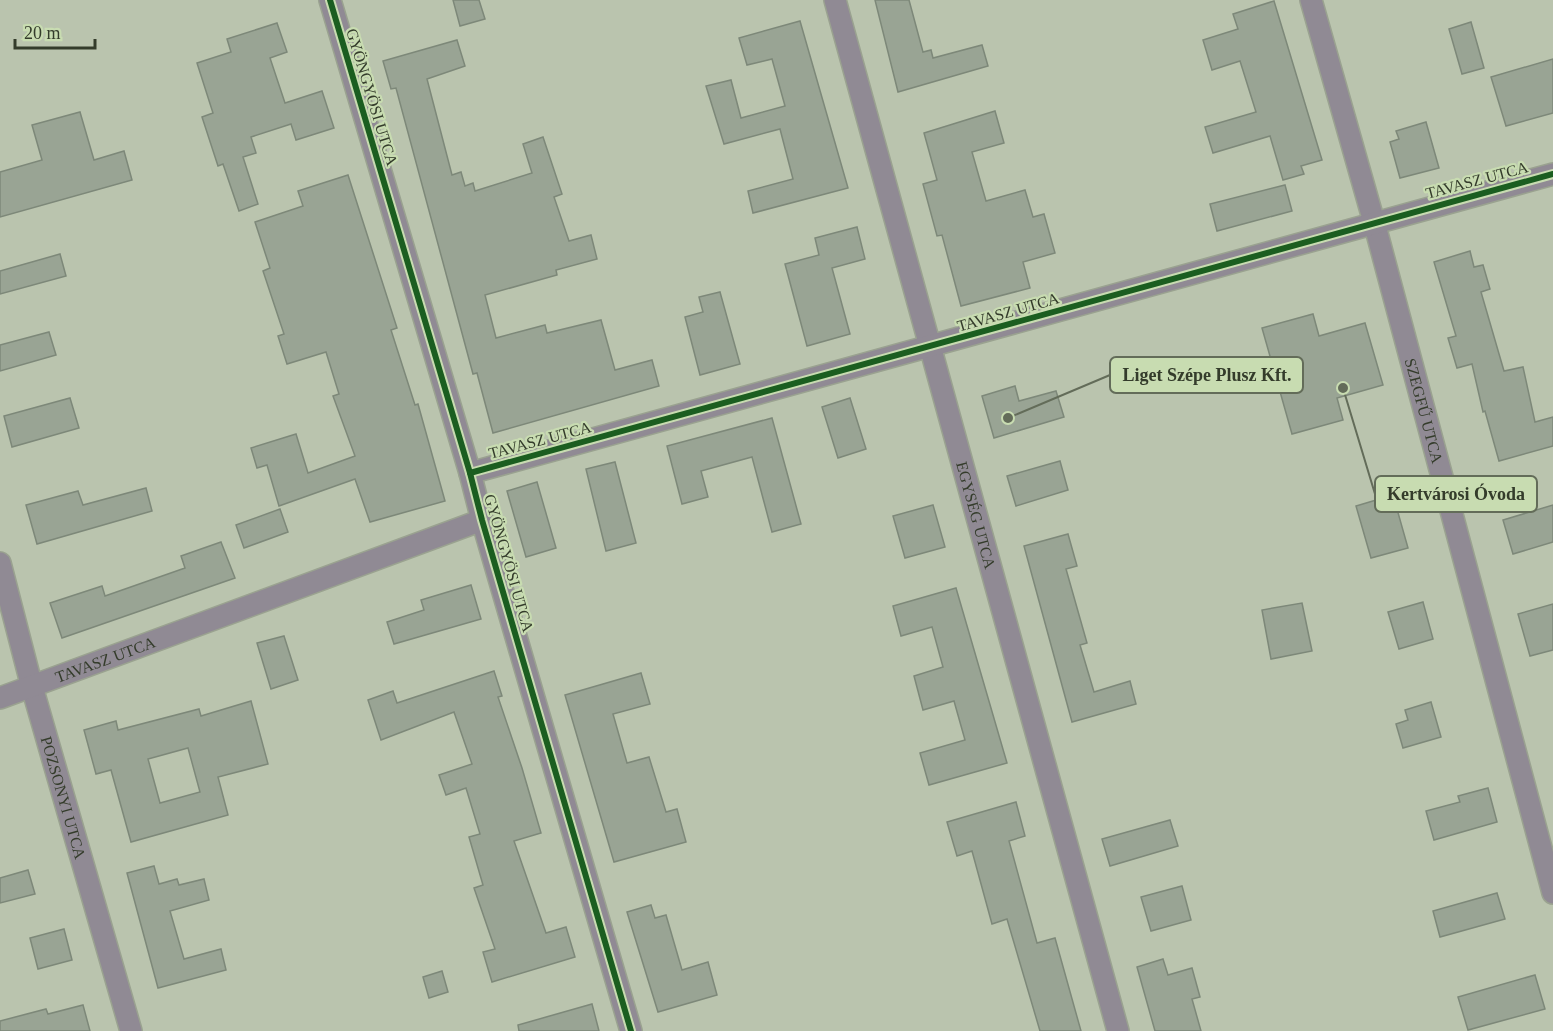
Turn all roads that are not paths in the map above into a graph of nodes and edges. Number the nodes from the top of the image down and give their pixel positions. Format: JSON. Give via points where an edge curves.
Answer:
{"nodes":[{"id":1,"x":330,"y":0,"type":"edge"},
{"id":2,"x":835,"y":0,"type":"edge"},
{"id":3,"x":1311,"y":0,"type":"edge"},
{"id":4,"x":1553,"y":174,"type":"edge"},
{"id":5,"x":1374,"y":222,"type":"junction"},
{"id":6,"x":930,"y":348,"type":"junction"},
{"id":7,"x":470,"y":473,"type":"junction"},
{"id":8,"x":482,"y":520,"type":"junction"},
{"id":9,"x":0,"y":563,"type":"edge"},
{"id":10,"x":32,"y":687,"type":"junction"},
{"id":11,"x":0,"y":698,"type":"edge"},
{"id":12,"x":1553,"y":892,"type":"edge"},
{"id":13,"x":131,"y":1031,"type":"edge"},
{"id":14,"x":631,"y":1031,"type":"edge"},
{"id":15,"x":1118,"y":1031,"type":"edge"}],
"edges":[{"from":1,"to":7,"type":"street","name":"GYÖNGYÖSI UTCA"},
{"from":2,"to":6,"type":"street","name":"EGYSÉG UTCA"},
{"from":3,"to":5,"type":"street","name":"SZEGFŰ UTCA"},
{"from":4,"to":5,"type":"street","name":"TAVASZ UTCA"},
{"from":5,"to":6,"type":"street","name":"TAVASZ UTCA"},
{"from":5,"to":12,"type":"street","name":"SZEGFŰ UTCA"},
{"from":6,"to":7,"type":"street","name":"TAVASZ UTCA"},
{"from":6,"to":15,"type":"street","name":"EGYSÉG UTCA"},
{"from":7,"to":8,"type":"street","name":"GYÖNGYÖSI UTCA"},
{"from":8,"to":10,"type":"street","name":"TAVASZ UTCA"},
{"from":8,"to":14,"type":"street","name":"GYÖNGYÖSI UTCA"},
{"from":9,"to":10,"type":"street","name":"POZSONYI UTCA"},
{"from":10,"to":11,"type":"street","name":"TAVASZ UTCA"},
{"from":10,"to":13,"type":"street","name":"POZSONYI UTCA"}]}
